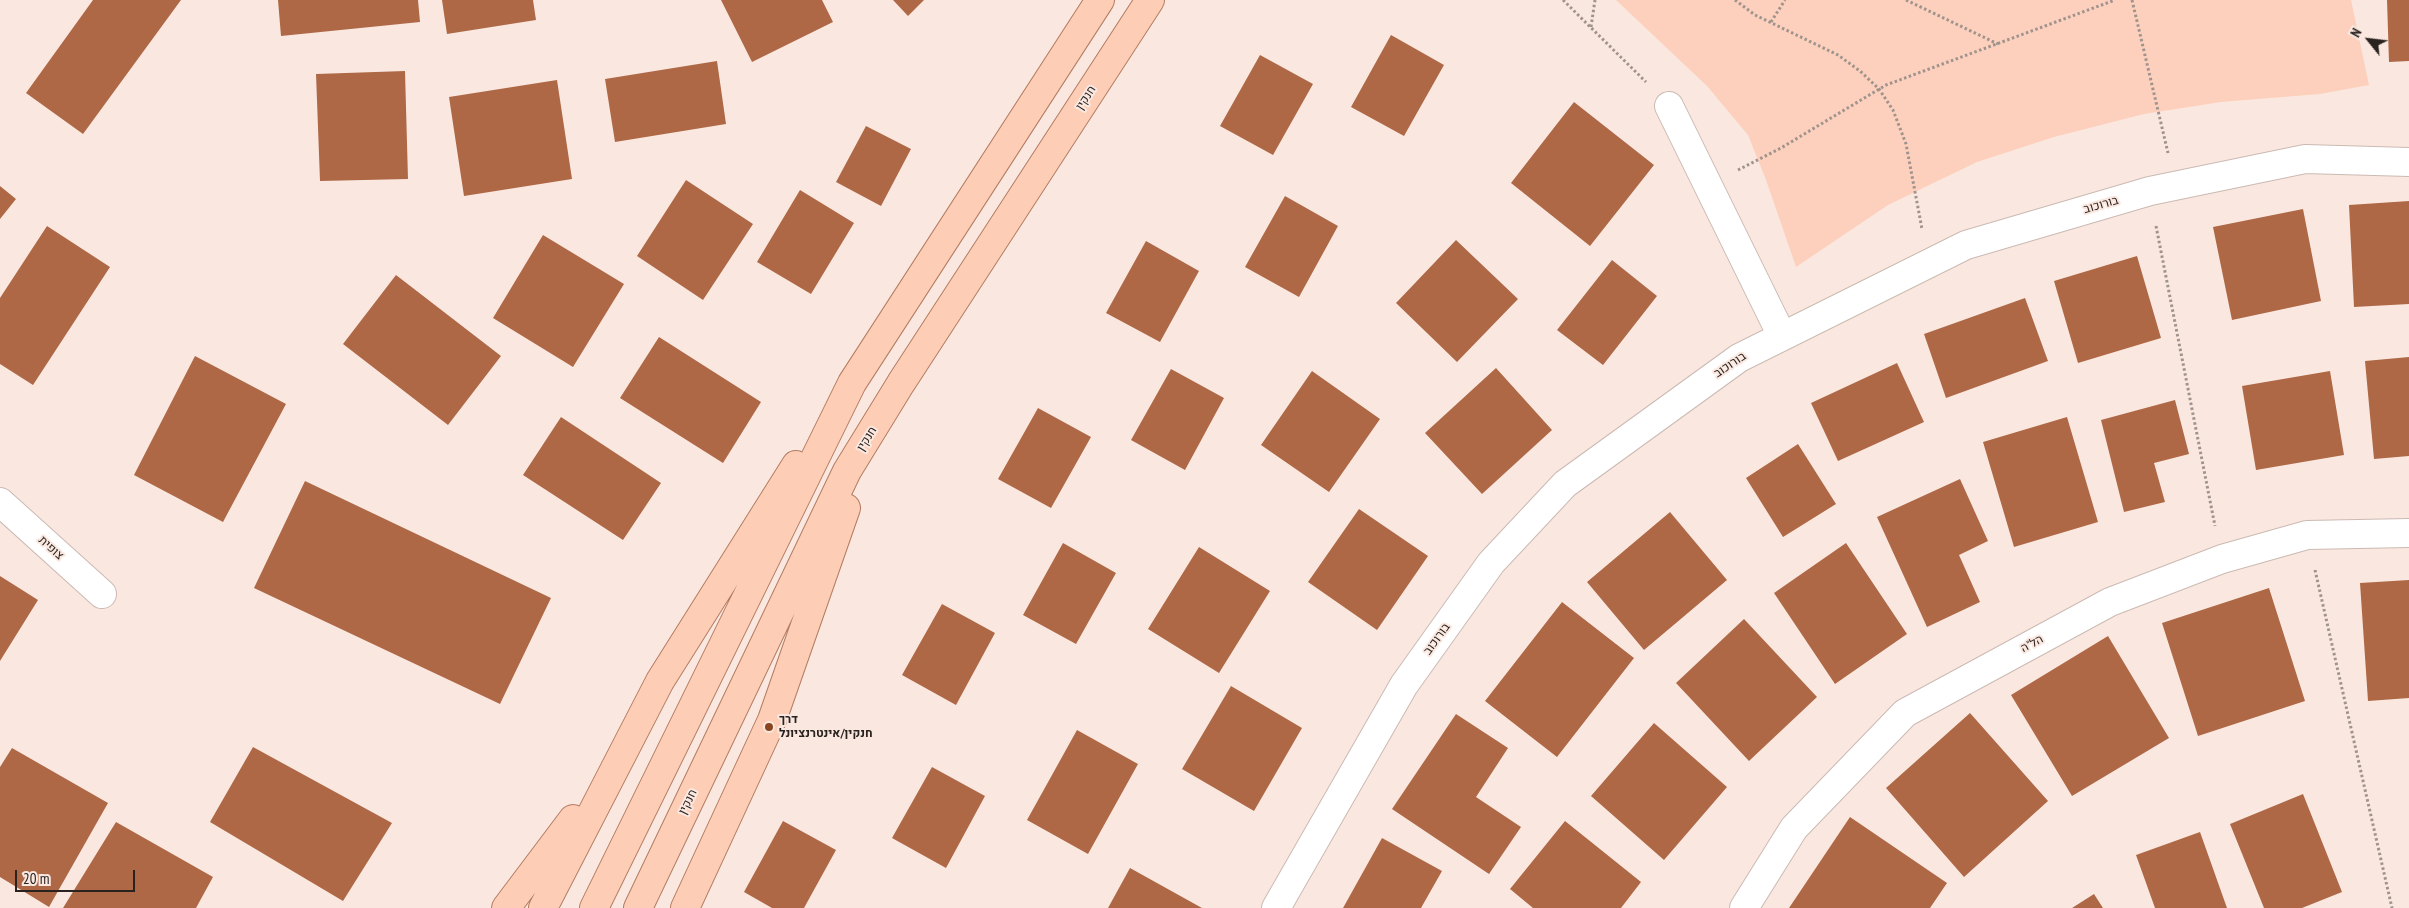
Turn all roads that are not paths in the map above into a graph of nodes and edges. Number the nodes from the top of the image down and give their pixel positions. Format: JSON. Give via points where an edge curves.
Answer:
{"nodes":[{"id":1,"x":1100,"y":0,"type":"edge"},
{"id":2,"x":1150,"y":0,"type":"edge"},
{"id":3,"x":1669,"y":106,"type":"road end"},
{"id":4,"x":2409,"y":162,"type":"edge"},
{"id":5,"x":1782,"y":336,"type":"junction"},
{"id":6,"x":901,"y":382,"type":"junction"},
{"id":7,"x":852,"y":383,"type":"junction"},
{"id":8,"x":0,"y":502,"type":"edge"},
{"id":9,"x":2409,"y":533,"type":"edge"},
{"id":10,"x":102,"y":594,"type":"dead end"},
{"id":11,"x":625,"y":746,"type":"junction"},
{"id":12,"x":689,"y":902,"type":"edge"},
{"id":13,"x":506,"y":908,"type":"edge"},
{"id":14,"x":542,"y":908,"type":"edge"},
{"id":15,"x":594,"y":908,"type":"edge"},
{"id":16,"x":638,"y":908,"type":"edge"},
{"id":17,"x":1276,"y":908,"type":"edge"},
{"id":18,"x":1744,"y":908,"type":"edge"}],
"edges":[{"from":1,"to":7,"type":"main road"},
{"from":2,"to":6,"type":"main road","name":"חנקין"},
{"from":3,"to":5,"type":"street"},
{"from":4,"to":5,"type":"street","name":"בורוכוב","via":[[2305,158],[2150,191],[1966,245]]},
{"from":5,"to":17,"type":"street","name":"בורוכוב","via":[[1739,358],[1565,484],[1491,563],[1404,685]]},
{"from":6,"to":12,"type":"main road","via":[[858,476],[772,720]]},
{"from":6,"to":16,"type":"main road","name":"חנקין","via":[[847,471]]},
{"from":7,"to":11,"type":"main road","via":[[771,502],[660,681]]},
{"from":7,"to":15,"type":"main road"},
{"from":8,"to":10,"type":"street","name":"צופית"},
{"from":9,"to":18,"type":"street","name":"הל\"ה","via":[[2307,535],[2222,559],[2110,602],[1905,713],[1794,828]]},
{"from":11,"to":13,"type":"main road"},
{"from":11,"to":14,"type":"main road"}]}
